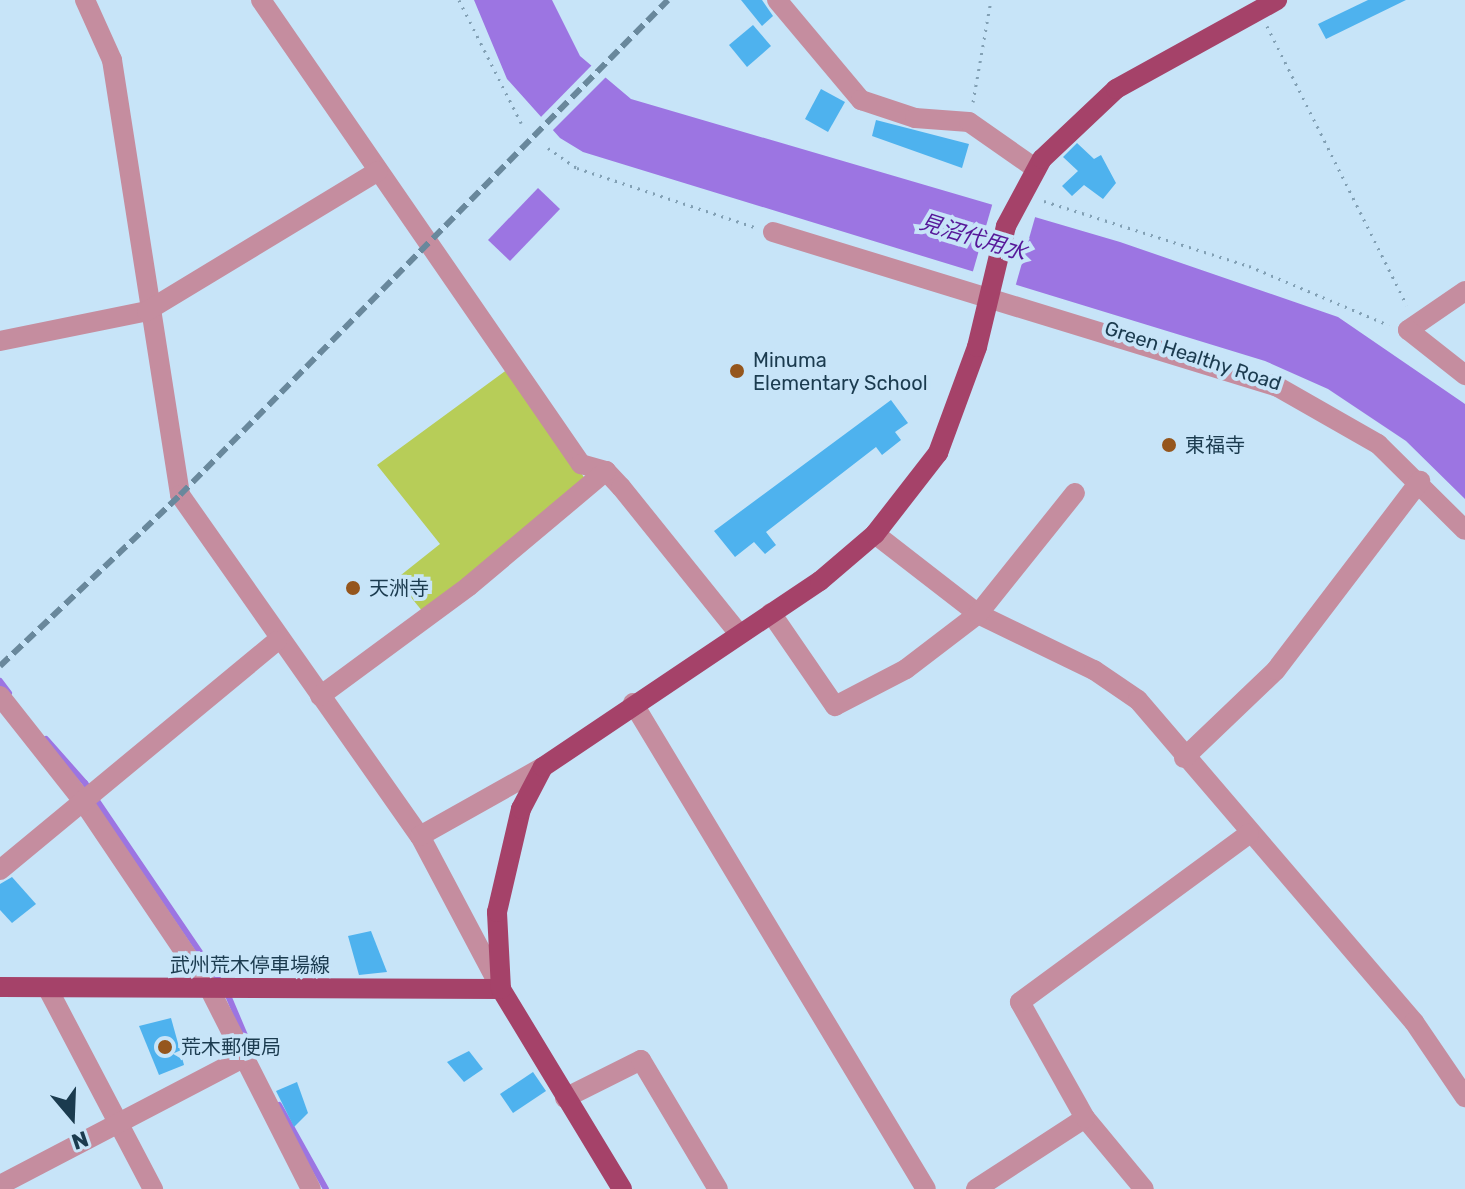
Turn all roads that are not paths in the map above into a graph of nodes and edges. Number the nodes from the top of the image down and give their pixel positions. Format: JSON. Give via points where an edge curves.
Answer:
{"nodes":[{"id":1,"x":85,"y":0,"type":"edge"},
{"id":2,"x":261,"y":0,"type":"edge"},
{"id":3,"x":777,"y":0,"type":"edge"},
{"id":4,"x":1268,"y":5,"type":"edge"},
{"id":5,"x":1036,"y":169,"type":"junction"},
{"id":6,"x":378,"y":171,"type":"junction"},
{"id":7,"x":773,"y":232,"type":"road end"},
{"id":8,"x":1465,"y":291,"type":"edge"},
{"id":9,"x":988,"y":296,"type":"junction"},
{"id":10,"x":147,"y":311,"type":"junction"},
{"id":11,"x":0,"y":341,"type":"edge"},
{"id":12,"x":1465,"y":375,"type":"edge"},
{"id":13,"x":606,"y":471,"type":"junction"},
{"id":14,"x":1420,"y":481,"type":"junction"},
{"id":15,"x":1075,"y":493,"type":"dead end"},
{"id":16,"x":1465,"y":530,"type":"edge"},
{"id":17,"x":875,"y":534,"type":"junction"},
{"id":18,"x":771,"y":613,"type":"junction"},
{"id":19,"x":978,"y":614,"type":"junction"},
{"id":20,"x":739,"y":634,"type":"junction"},
{"id":21,"x":277,"y":641,"type":"junction"},
{"id":22,"x":0,"y":696,"type":"edge"},
{"id":23,"x":320,"y":696,"type":"junction"},
{"id":24,"x":633,"y":703,"type":"junction"},
{"id":25,"x":1184,"y":758,"type":"junction"},
{"id":26,"x":543,"y":767,"type":"junction"},
{"id":27,"x":82,"y":800,"type":"junction"},
{"id":28,"x":1249,"y":834,"type":"junction"},
{"id":29,"x":420,"y":836,"type":"junction"},
{"id":30,"x":0,"y":870,"type":"edge"},
{"id":31,"x":0,"y":987,"type":"edge"},
{"id":32,"x":209,"y":988,"type":"junction"},
{"id":33,"x":501,"y":989,"type":"junction"},
{"id":34,"x":49,"y":991,"type":"junction"},
{"id":35,"x":243,"y":1058,"type":"junction"},
{"id":36,"x":1465,"y":1097,"type":"edge"},
{"id":37,"x":565,"y":1098,"type":"junction"},
{"id":38,"x":1085,"y":1118,"type":"junction"},
{"id":39,"x":118,"y":1123,"type":"junction"},
{"id":40,"x":0,"y":1185,"type":"edge"},
{"id":41,"x":153,"y":1189,"type":"edge"},
{"id":42,"x":311,"y":1189,"type":"edge"},
{"id":43,"x":622,"y":1189,"type":"edge"},
{"id":44,"x":718,"y":1189,"type":"edge"},
{"id":45,"x":926,"y":1189,"type":"edge"},
{"id":46,"x":976,"y":1189,"type":"edge"},
{"id":47,"x":1144,"y":1189,"type":"edge"}],
"edges":[{"from":1,"to":10,"type":"street","via":[[112,60]]},
{"from":2,"to":6,"type":"street"},
{"from":3,"to":5,"type":"street","via":[[861,100],[915,118],[969,122]]},
{"from":4,"to":5,"type":"main road","via":[[1116,89]]},
{"from":5,"to":9,"type":"main road","via":[[1020,195]]},
{"from":6,"to":10,"type":"street"},
{"from":6,"to":13,"type":"street","via":[[581,464]]},
{"from":7,"to":9,"type":"street"},
{"from":8,"to":12,"type":"street","via":[[1411,324]]},
{"from":9,"to":14,"type":"street","via":[[1278,387],[1363,433]]},
{"from":9,"to":17,"type":"main road","via":[[938,453]]},
{"from":10,"to":11,"type":"street"},
{"from":10,"to":21,"type":"street","via":[[180,495]]},
{"from":13,"to":20,"type":"street"},
{"from":13,"to":23,"type":"street","via":[[469,586]]},
{"from":14,"to":16,"type":"street"},
{"from":14,"to":25,"type":"street","via":[[1276,670]]},
{"from":15,"to":19,"type":"street"},
{"from":17,"to":18,"type":"main road"},
{"from":17,"to":19,"type":"street"},
{"from":18,"to":19,"type":"street","via":[[835,706],[906,669]]},
{"from":18,"to":20,"type":"main road"},
{"from":19,"to":25,"type":"street","via":[[1105,677],[1138,700]]},
{"from":20,"to":24,"type":"main road"},
{"from":21,"to":23,"type":"street"},
{"from":21,"to":27,"type":"street"},
{"from":22,"to":27,"type":"street"},
{"from":23,"to":29,"type":"street"},
{"from":24,"to":26,"type":"main road"},
{"from":24,"to":45,"type":"street"},
{"from":25,"to":28,"type":"street"},
{"from":26,"to":29,"type":"street"},
{"from":26,"to":33,"type":"main road","via":[[521,809],[497,912]]},
{"from":27,"to":30,"type":"street"},
{"from":27,"to":32,"type":"street"},
{"from":28,"to":36,"type":"street","via":[[1414,1022]]},
{"from":28,"to":38,"type":"street","via":[[1020,1002]]},
{"from":29,"to":33,"type":"street"},
{"from":31,"to":34,"type":"main road","name":"武州荒木停車場線"},
{"from":32,"to":33,"type":"main road","name":"武州荒木停車場線"},
{"from":32,"to":34,"type":"main road","name":"武州荒木停車場線"},
{"from":32,"to":35,"type":"street"},
{"from":33,"to":37,"type":"main road"},
{"from":34,"to":39,"type":"street"},
{"from":35,"to":39,"type":"street"},
{"from":35,"to":42,"type":"street"},
{"from":37,"to":43,"type":"main road"},
{"from":37,"to":44,"type":"street","via":[[641,1060]]},
{"from":38,"to":46,"type":"street"},
{"from":38,"to":47,"type":"street"},
{"from":39,"to":40,"type":"street"},
{"from":39,"to":41,"type":"street"}]}
